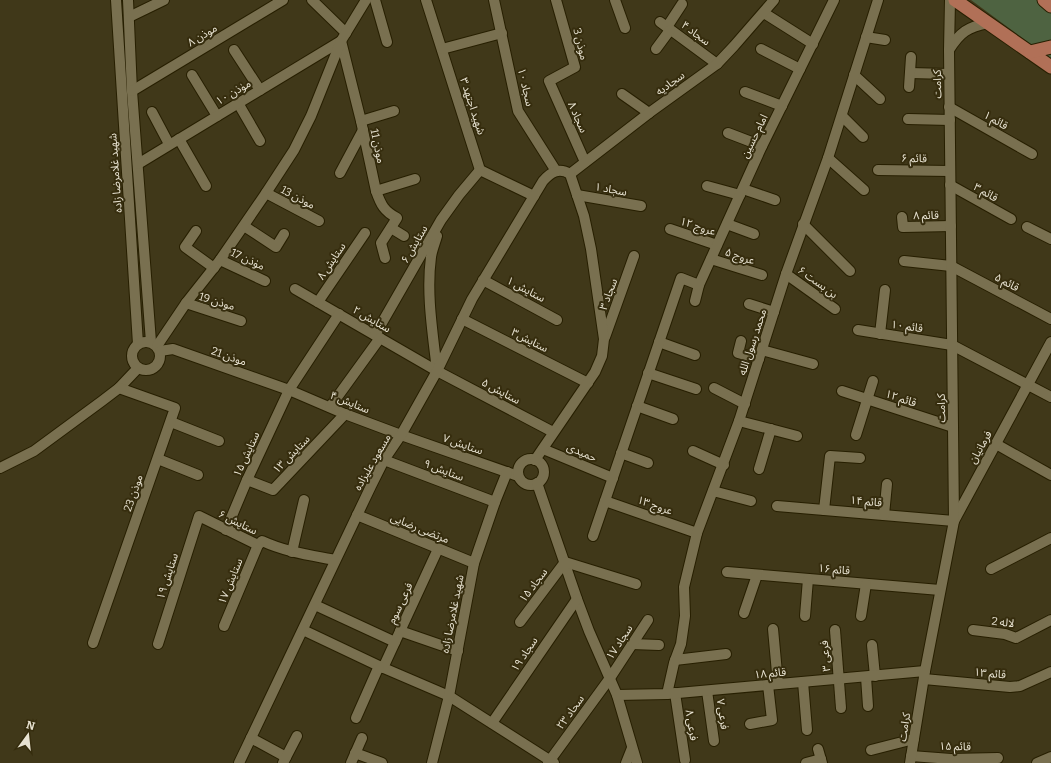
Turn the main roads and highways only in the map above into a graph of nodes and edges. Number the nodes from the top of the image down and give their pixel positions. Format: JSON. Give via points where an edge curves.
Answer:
{"nodes":[{"id":1,"x":955,"y":0,"type":"edge"},
{"id":2,"x":1044,"y":0,"type":"edge"},
{"id":3,"x":1051,"y":6,"type":"edge"},
{"id":4,"x":1051,"y":47,"type":"edge"},
{"id":5,"x":1030,"y":52,"type":"junction"},
{"id":6,"x":1051,"y":67,"type":"edge"}],
"edges":[{"from":1,"to":5,"type":"main road"},
{"from":2,"to":3,"type":"main road"},
{"from":4,"to":5,"type":"main road"},
{"from":5,"to":6,"type":"main road"}]}
